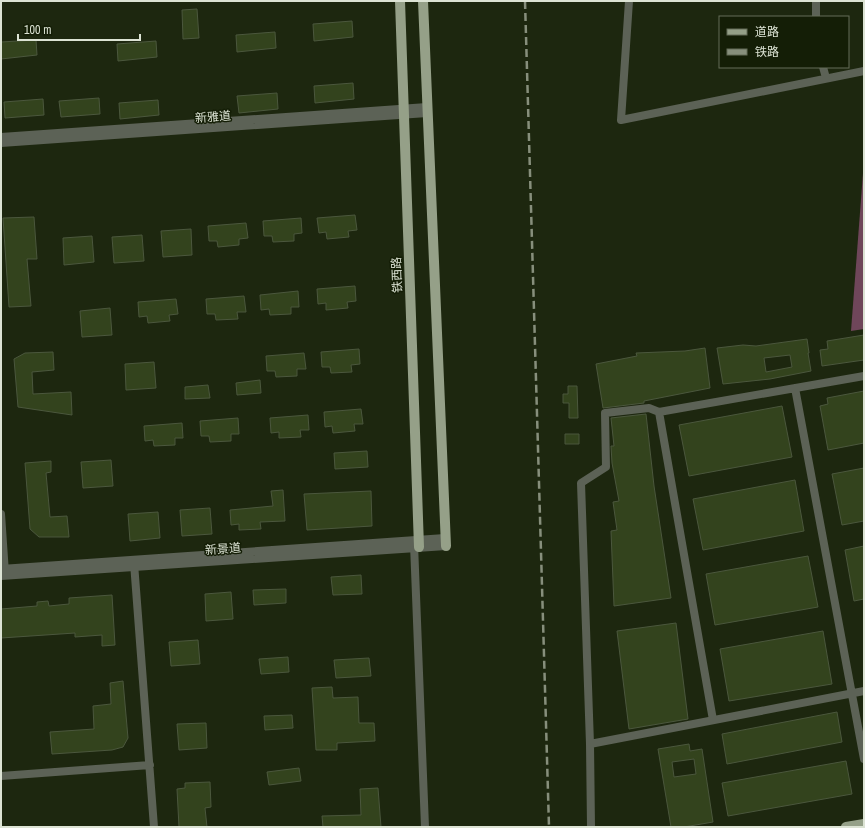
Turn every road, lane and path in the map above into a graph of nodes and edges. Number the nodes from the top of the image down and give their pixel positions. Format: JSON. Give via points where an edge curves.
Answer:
{"nodes":[{"id":1,"x":400,"y":1,"type":"edge"},
{"id":2,"x":423,"y":1,"type":"edge"},
{"id":3,"x":629,"y":1,"type":"edge"},
{"id":4,"x":816,"y":1,"type":"edge"},
{"id":5,"x":816,"y":16,"type":"edge"},
{"id":6,"x":823,"y":68,"type":"edge"},
{"id":7,"x":864,"y":71,"type":"edge"},
{"id":8,"x":826,"y":78,"type":"junction"},
{"id":9,"x":427,"y":110,"type":"junction"},
{"id":10,"x":404,"y":112,"type":"junction"},
{"id":11,"x":1,"y":137,"type":"edge"},
{"id":12,"x":1,"y":143,"type":"edge"},
{"id":13,"x":864,"y":376,"type":"edge"},
{"id":14,"x":795,"y":388,"type":"junction"},
{"id":15,"x":659,"y":412,"type":"junction"},
{"id":16,"x":1,"y":514,"type":"edge"},
{"id":17,"x":446,"y":542,"type":"joint"},
{"id":18,"x":416,"y":544,"type":"junction"},
{"id":19,"x":134,"y":564,"type":"junction"},
{"id":20,"x":3,"y":573,"type":"edge"},
{"id":21,"x":864,"y":691,"type":"edge"},
{"id":22,"x":852,"y":694,"type":"junction"},
{"id":23,"x":712,"y":720,"type":"junction"},
{"id":24,"x":590,"y":744,"type":"junction"},
{"id":25,"x":864,"y":759,"type":"edge"},
{"id":26,"x":150,"y":765,"type":"junction"},
{"id":27,"x":1,"y":776,"type":"edge"},
{"id":28,"x":864,"y":824,"type":"edge"},
{"id":29,"x":154,"y":827,"type":"edge"},
{"id":30,"x":425,"y":827,"type":"edge"},
{"id":31,"x":591,"y":827,"type":"edge"},
{"id":32,"x":846,"y":827,"type":"edge"}],
"edges":[{"from":1,"to":10,"type":"main road","name":"铁西路"},
{"from":2,"to":9,"type":"main road"},
{"from":3,"to":8,"type":"street","via":[[621,120]]},
{"from":4,"to":5,"type":"street"},
{"from":6,"to":8,"type":"street"},
{"from":7,"to":8,"type":"street"},
{"from":9,"to":10,"type":"street","name":"新雅道"},
{"from":9,"to":17,"type":"main road"},
{"from":10,"to":11,"type":"street","name":"新雅道"},
{"from":10,"to":12,"type":"street","name":"新雅道"},
{"from":10,"to":18,"type":"main road","name":"铁西路"},
{"from":13,"to":14,"type":"street"},
{"from":14,"to":15,"type":"street"},
{"from":14,"to":22,"type":"street"},
{"from":15,"to":23,"type":"street"},
{"from":15,"to":24,"type":"street","via":[[649,408],[605,413],[606,467],[581,483]]},
{"from":16,"to":20,"type":"street"},
{"from":17,"to":18,"type":"street","name":"新景道"},
{"from":18,"to":19,"type":"street","name":"新景道"},
{"from":18,"to":30,"type":"street"},
{"from":19,"to":20,"type":"street","name":"新景道"},
{"from":19,"to":26,"type":"street"},
{"from":21,"to":22,"type":"street"},
{"from":22,"to":23,"type":"street"},
{"from":22,"to":25,"type":"street"},
{"from":23,"to":24,"type":"street"},
{"from":24,"to":31,"type":"street"},
{"from":26,"to":27,"type":"street"},
{"from":26,"to":29,"type":"street"},
{"from":28,"to":32,"type":"main road"}]}
